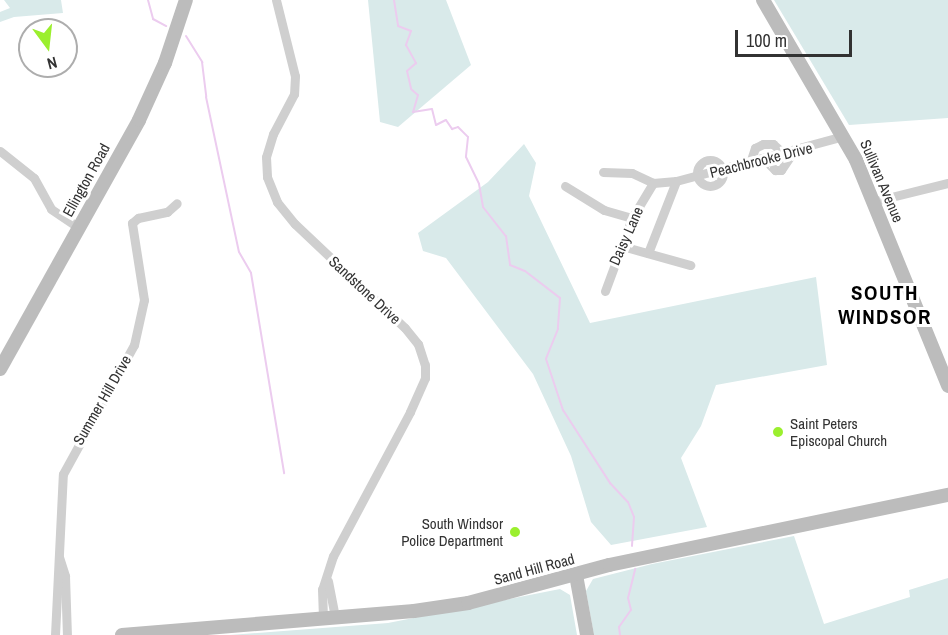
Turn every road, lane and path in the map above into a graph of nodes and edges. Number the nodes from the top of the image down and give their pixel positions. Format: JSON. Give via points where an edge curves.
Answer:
{"nodes":[{"id":1,"x":186,"y":0,"type":"edge"},
{"id":2,"x":276,"y":0,"type":"edge"},
{"id":3,"x":763,"y":0,"type":"edge"},
{"id":4,"x":844,"y":136,"type":"junction"},
{"id":5,"x":0,"y":151,"type":"edge"},
{"id":6,"x":788,"y":153,"type":"junction"},
{"id":7,"x":764,"y":159,"type":"junction"},
{"id":8,"x":750,"y":162,"type":"junction"},
{"id":9,"x":724,"y":169,"type":"junction"},
{"id":10,"x":603,"y":172,"type":"dead end"},
{"id":11,"x":696,"y":176,"type":"junction"},
{"id":12,"x":676,"y":181,"type":"junction"},
{"id":13,"x":653,"y":183,"type":"junction"},
{"id":14,"x":948,"y":183,"type":"edge"},
{"id":15,"x":565,"y":186,"type":"dead end"},
{"id":16,"x":875,"y":201,"type":"junction"},
{"id":17,"x":177,"y":202,"type":"dead end"},
{"id":18,"x":632,"y":218,"type":"junction"},
{"id":19,"x":79,"y":228,"type":"junction"},
{"id":20,"x":622,"y":246,"type":"junction"},
{"id":21,"x":648,"y":254,"type":"junction"},
{"id":22,"x":690,"y":265,"type":"dead end"},
{"id":23,"x":605,"y":291,"type":"dead end"},
{"id":24,"x":0,"y":369,"type":"edge"},
{"id":25,"x":948,"y":386,"type":"edge"},
{"id":26,"x":948,"y":495,"type":"edge"},
{"id":27,"x":60,"y":557,"type":"junction"},
{"id":28,"x":576,"y":575,"type":"junction"},
{"id":29,"x":329,"y":617,"type":"junction"},
{"id":30,"x":220,"y":630,"type":"edge"},
{"id":31,"x":56,"y":635,"type":"edge"},
{"id":32,"x":67,"y":635,"type":"edge"},
{"id":33,"x":122,"y":635,"type":"edge"},
{"id":34,"x":587,"y":635,"type":"edge"}],
"edges":[{"from":1,"to":19,"type":"street","name":"Ellington Road","via":[[152,93]]},
{"from":2,"to":29,"type":"street","name":"Sandstone Drive","via":[[295,76],[294,94],[266,157],[267,177],[277,202],[295,224],[405,328],[418,344],[425,365],[422,386],[333,556],[328,581]]},
{"from":3,"to":4,"type":"street","name":"Sullivan Avenue"},
{"from":4,"to":6,"type":"street","name":"Peachbrooke Drive"},
{"from":4,"to":16,"type":"street","name":"Sullivan Avenue"},
{"from":5,"to":19,"type":"street","via":[[34,178],[51,209]]},
{"from":6,"to":7,"type":"street","name":"Peachbrooke Drive"},
{"from":6,"to":7,"type":"street","via":[[781,170]]},
{"from":6,"to":8,"type":"street","via":[[772,144],[763,144],[755,148]]},
{"from":7,"to":8,"type":"street","name":"Peachbrooke Drive"},
{"from":8,"to":9,"type":"street","name":"Peachbrooke Drive"},
{"from":9,"to":11,"type":"street","name":"Peachbrooke Drive"},
{"from":9,"to":11,"type":"street","via":[[706,159]]},
{"from":9,"to":11,"type":"street","via":[[713,187],[704,185]]},
{"from":10,"to":13,"type":"street","via":[[632,173]]},
{"from":11,"to":12,"type":"street","name":"Peachbrooke Drive"},
{"from":12,"to":13,"type":"street","name":"Peachbrooke Drive"},
{"from":12,"to":21,"type":"street"},
{"from":13,"to":18,"type":"street","name":"Daisy Lane"},
{"from":14,"to":16,"type":"street"},
{"from":15,"to":18,"type":"street","via":[[603,210]]},
{"from":16,"to":25,"type":"street","name":"Sullivan Avenue"},
{"from":17,"to":27,"type":"street","name":"Summer Hill Drive","via":[[167,212],[132,223],[144,282],[142,312],[134,345],[63,474]]},
{"from":18,"to":20,"type":"street","name":"Daisy Lane"},
{"from":19,"to":24,"type":"street","name":"Ellington Road"},
{"from":20,"to":21,"type":"street"},
{"from":20,"to":23,"type":"street","name":"Daisy Lane","via":[[612,263]]},
{"from":21,"to":22,"type":"street"},
{"from":26,"to":28,"type":"street","name":"Sand Hill Road"},
{"from":27,"to":31,"type":"street","name":"Summer Hill Drive","via":[[56,571]]},
{"from":27,"to":32,"type":"street","name":"Summer Hill Drive","via":[[65,576]]},
{"from":28,"to":29,"type":"street","name":"Sand Hill Road","via":[[468,603]]},
{"from":28,"to":34,"type":"street"},
{"from":29,"to":30,"type":"street","name":"Sand Hill Road"},
{"from":30,"to":33,"type":"street","name":"Sand Hill Road"}]}
